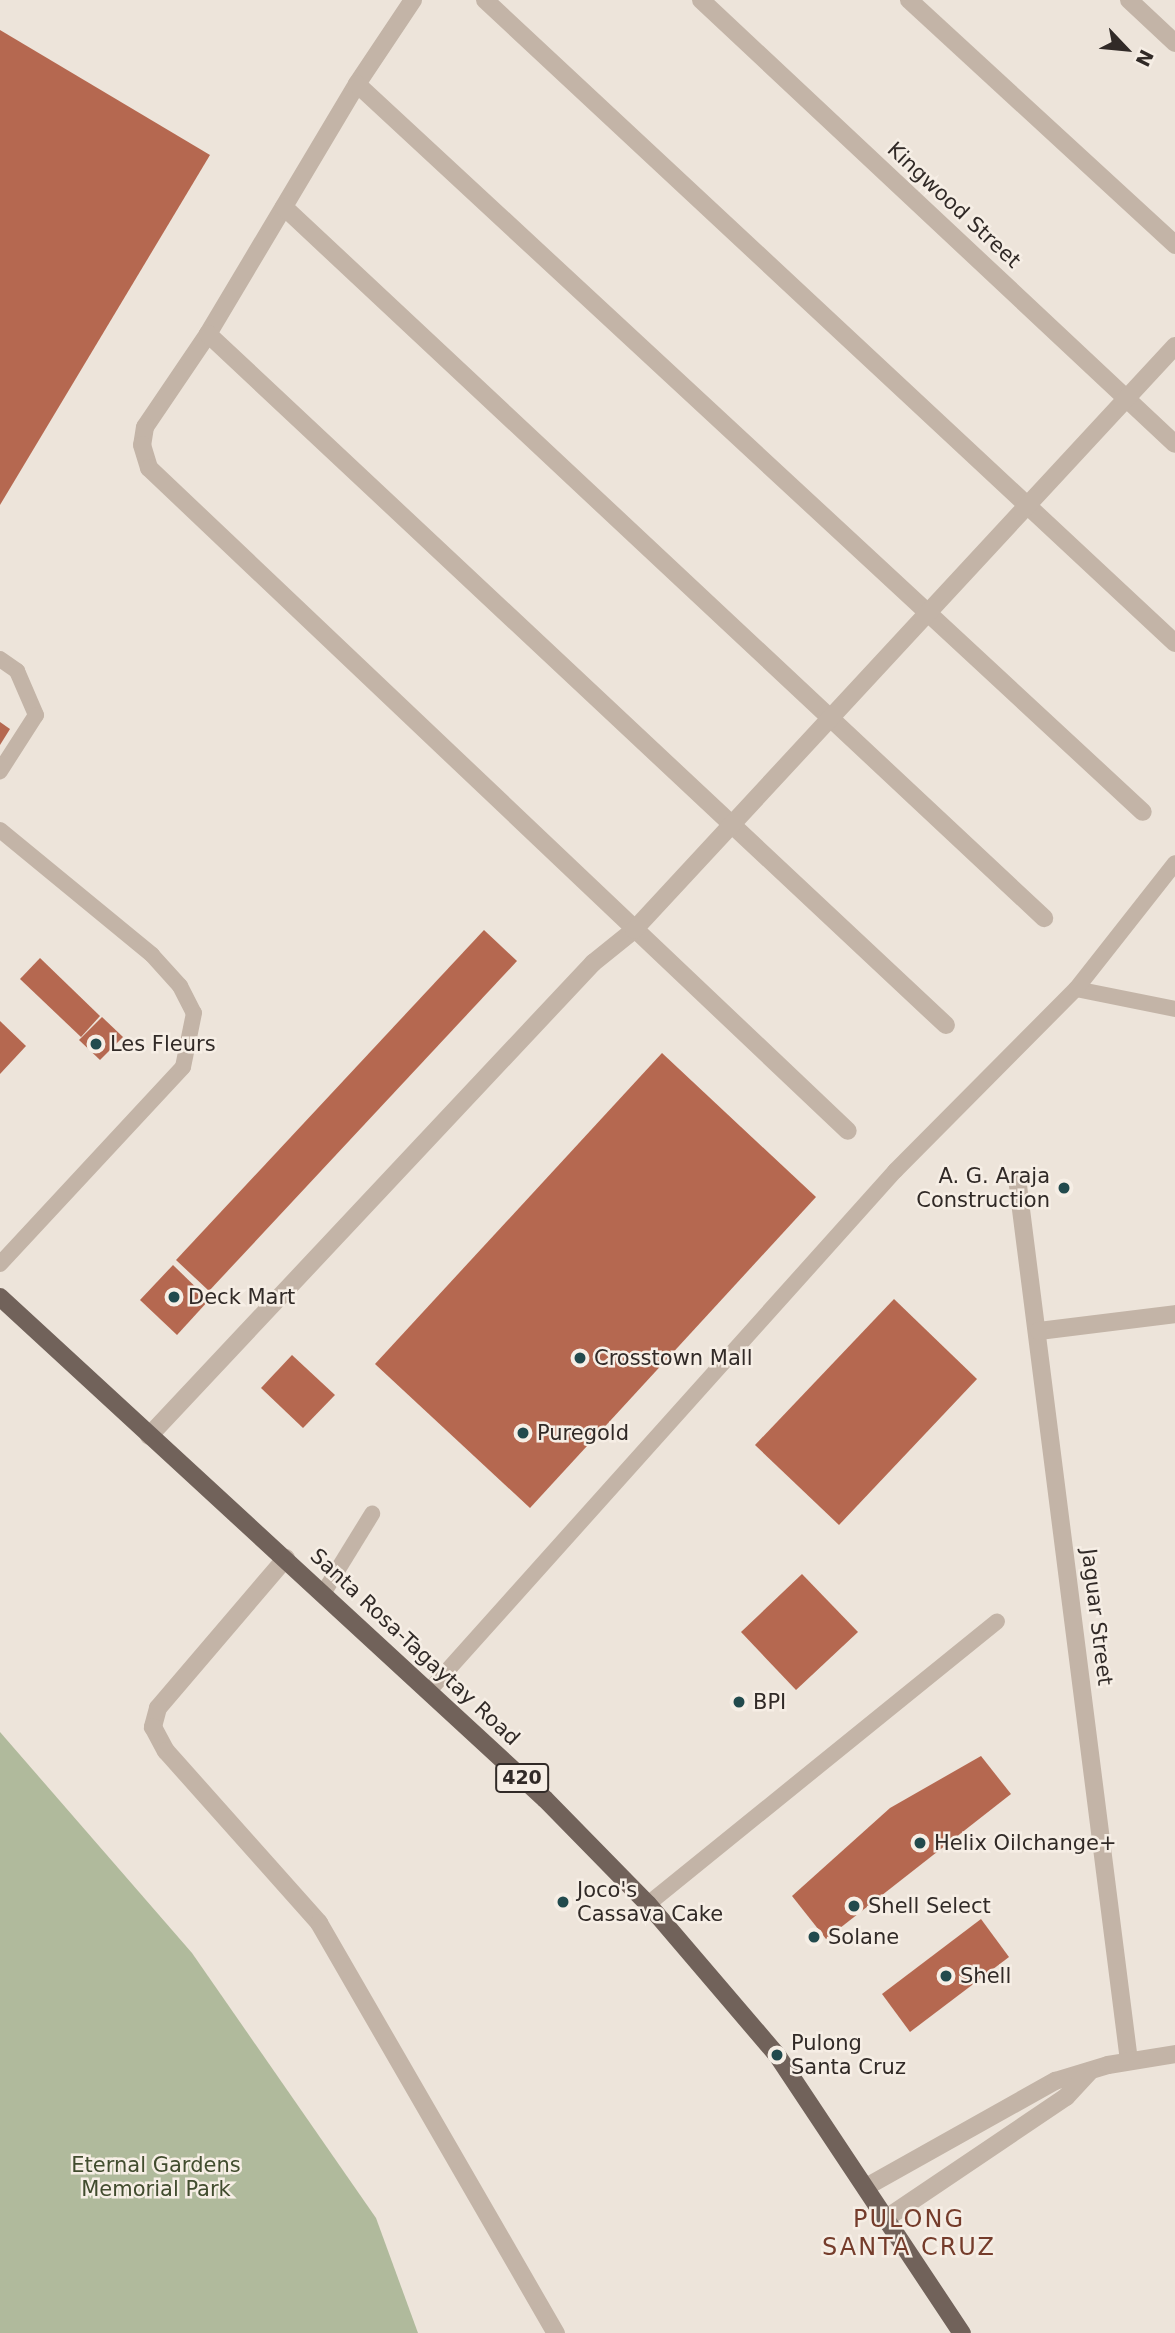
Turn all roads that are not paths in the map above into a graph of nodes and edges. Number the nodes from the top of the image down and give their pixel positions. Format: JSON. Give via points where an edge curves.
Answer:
{"nodes":[{"id":1,"x":413,"y":0,"type":"edge"},
{"id":2,"x":485,"y":0,"type":"edge"},
{"id":3,"x":701,"y":0,"type":"edge"},
{"id":4,"x":909,"y":0,"type":"edge"},
{"id":5,"x":1129,"y":0,"type":"edge"},
{"id":6,"x":1175,"y":43,"type":"edge"},
{"id":7,"x":357,"y":84,"type":"junction"},
{"id":8,"x":284,"y":207,"type":"junction"},
{"id":9,"x":1175,"y":245,"type":"edge"},
{"id":10,"x":208,"y":334,"type":"junction"},
{"id":11,"x":1175,"y":346,"type":"edge"},
{"id":12,"x":1127,"y":398,"type":"junction"},
{"id":13,"x":1175,"y":444,"type":"edge"},
{"id":14,"x":1029,"y":504,"type":"junction"},
{"id":15,"x":930,"y":611,"type":"junction"},
{"id":16,"x":1175,"y":643,"type":"edge"},
{"id":17,"x":0,"y":659,"type":"edge"},
{"id":18,"x":832,"y":716,"type":"junction"},
{"id":19,"x":0,"y":771,"type":"edge"},
{"id":20,"x":1143,"y":812,"type":"dead end"},
{"id":21,"x":734,"y":823,"type":"junction"},
{"id":22,"x":0,"y":830,"type":"edge"},
{"id":23,"x":1175,"y":863,"type":"edge"},
{"id":24,"x":1044,"y":918,"type":"dead end"},
{"id":25,"x":634,"y":930,"type":"junction"},
{"id":26,"x":1076,"y":989,"type":"junction"},
{"id":27,"x":1175,"y":1009,"type":"edge"},
{"id":28,"x":946,"y":1025,"type":"dead end"},
{"id":29,"x":848,"y":1131,"type":"dead end"},
{"id":30,"x":1017,"y":1178,"type":"dead end"},
{"id":31,"x":0,"y":1264,"type":"edge"},
{"id":32,"x":0,"y":1297,"type":"edge"},
{"id":33,"x":1175,"y":1314,"type":"edge"},
{"id":34,"x":1039,"y":1331,"type":"junction"},
{"id":35,"x":149,"y":1436,"type":"junction"},
{"id":36,"x":372,"y":1514,"type":"dead end"},
{"id":37,"x":286,"y":1558,"type":"junction"},
{"id":38,"x":324,"y":1592,"type":"junction"},
{"id":39,"x":996,"y":1621,"type":"dead end"},
{"id":40,"x":428,"y":1692,"type":"junction"},
{"id":41,"x":649,"y":1903,"type":"junction"},
{"id":42,"x":1175,"y":2054,"type":"edge"},
{"id":43,"x":1129,"y":2061,"type":"junction"},
{"id":44,"x":1089,"y":2072,"type":"junction"},
{"id":45,"x":866,"y":2187,"type":"junction"},
{"id":46,"x":888,"y":2217,"type":"junction"},
{"id":47,"x":555,"y":2333,"type":"edge"},
{"id":48,"x":961,"y":2333,"type":"edge"}],
"edges":[{"from":1,"to":7,"type":"street"},
{"from":2,"to":14,"type":"street"},
{"from":3,"to":12,"type":"street","name":"Kingwood Street"},
{"from":4,"to":9,"type":"street"},
{"from":5,"to":6,"type":"street"},
{"from":7,"to":8,"type":"street"},
{"from":7,"to":15,"type":"street"},
{"from":8,"to":10,"type":"street"},
{"from":8,"to":18,"type":"street"},
{"from":10,"to":21,"type":"street"},
{"from":10,"to":25,"type":"street","via":[[145,427],[142,445],[149,468]]},
{"from":11,"to":12,"type":"street"},
{"from":12,"to":13,"type":"street","name":"Kingwood Street"},
{"from":12,"to":14,"type":"street"},
{"from":14,"to":15,"type":"street"},
{"from":14,"to":16,"type":"street"},
{"from":15,"to":18,"type":"street"},
{"from":15,"to":20,"type":"street"},
{"from":17,"to":19,"type":"lane","via":[[18,671],[36,715]]},
{"from":18,"to":21,"type":"street"},
{"from":18,"to":24,"type":"street"},
{"from":21,"to":25,"type":"street"},
{"from":21,"to":28,"type":"street"},
{"from":22,"to":31,"type":"lane","via":[[152,955],[180,986],[194,1013],[183,1067]]},
{"from":23,"to":26,"type":"lane"},
{"from":25,"to":29,"type":"street"},
{"from":25,"to":35,"type":"street","via":[[593,963]]},
{"from":26,"to":27,"type":"lane"},
{"from":26,"to":40,"type":"lane","via":[[895,1171]]},
{"from":30,"to":34,"type":"street","name":"Jaguar Street"},
{"from":32,"to":35,"type":"main road","name":"Santa Rosa-Tagaytay Road","number":"420"},
{"from":33,"to":34,"type":"street"},
{"from":34,"to":43,"type":"street","name":"Jaguar Street"},
{"from":35,"to":37,"type":"main road","name":"Santa Rosa-Tagaytay Road","number":"420"},
{"from":36,"to":38,"type":"lane"},
{"from":37,"to":38,"type":"main road","name":"Santa Rosa-Tagaytay Road","number":"420"},
{"from":37,"to":47,"type":"street","via":[[158,1708],[153,1727],[166,1751],[319,1923]]},
{"from":38,"to":40,"type":"main road","name":"Santa Rosa-Tagaytay Road","number":"420"},
{"from":39,"to":41,"type":"lane"},
{"from":40,"to":41,"type":"main road","name":"Santa Rosa-Tagaytay Road","number":"420"},
{"from":41,"to":45,"type":"main road","name":"Santa Rosa-Tagaytay Road","number":"420","via":[[777,2055]]},
{"from":42,"to":43,"type":"street"},
{"from":43,"to":44,"type":"street"},
{"from":44,"to":45,"type":"street","via":[[1055,2081]]},
{"from":44,"to":46,"type":"street","via":[[1066,2097]]},
{"from":45,"to":46,"type":"main road","name":"Santa Rosa-Tagaytay Road","number":"420"},
{"from":46,"to":48,"type":"main road","name":"Santa Rosa-Tagaytay Road","number":"420"}]}
